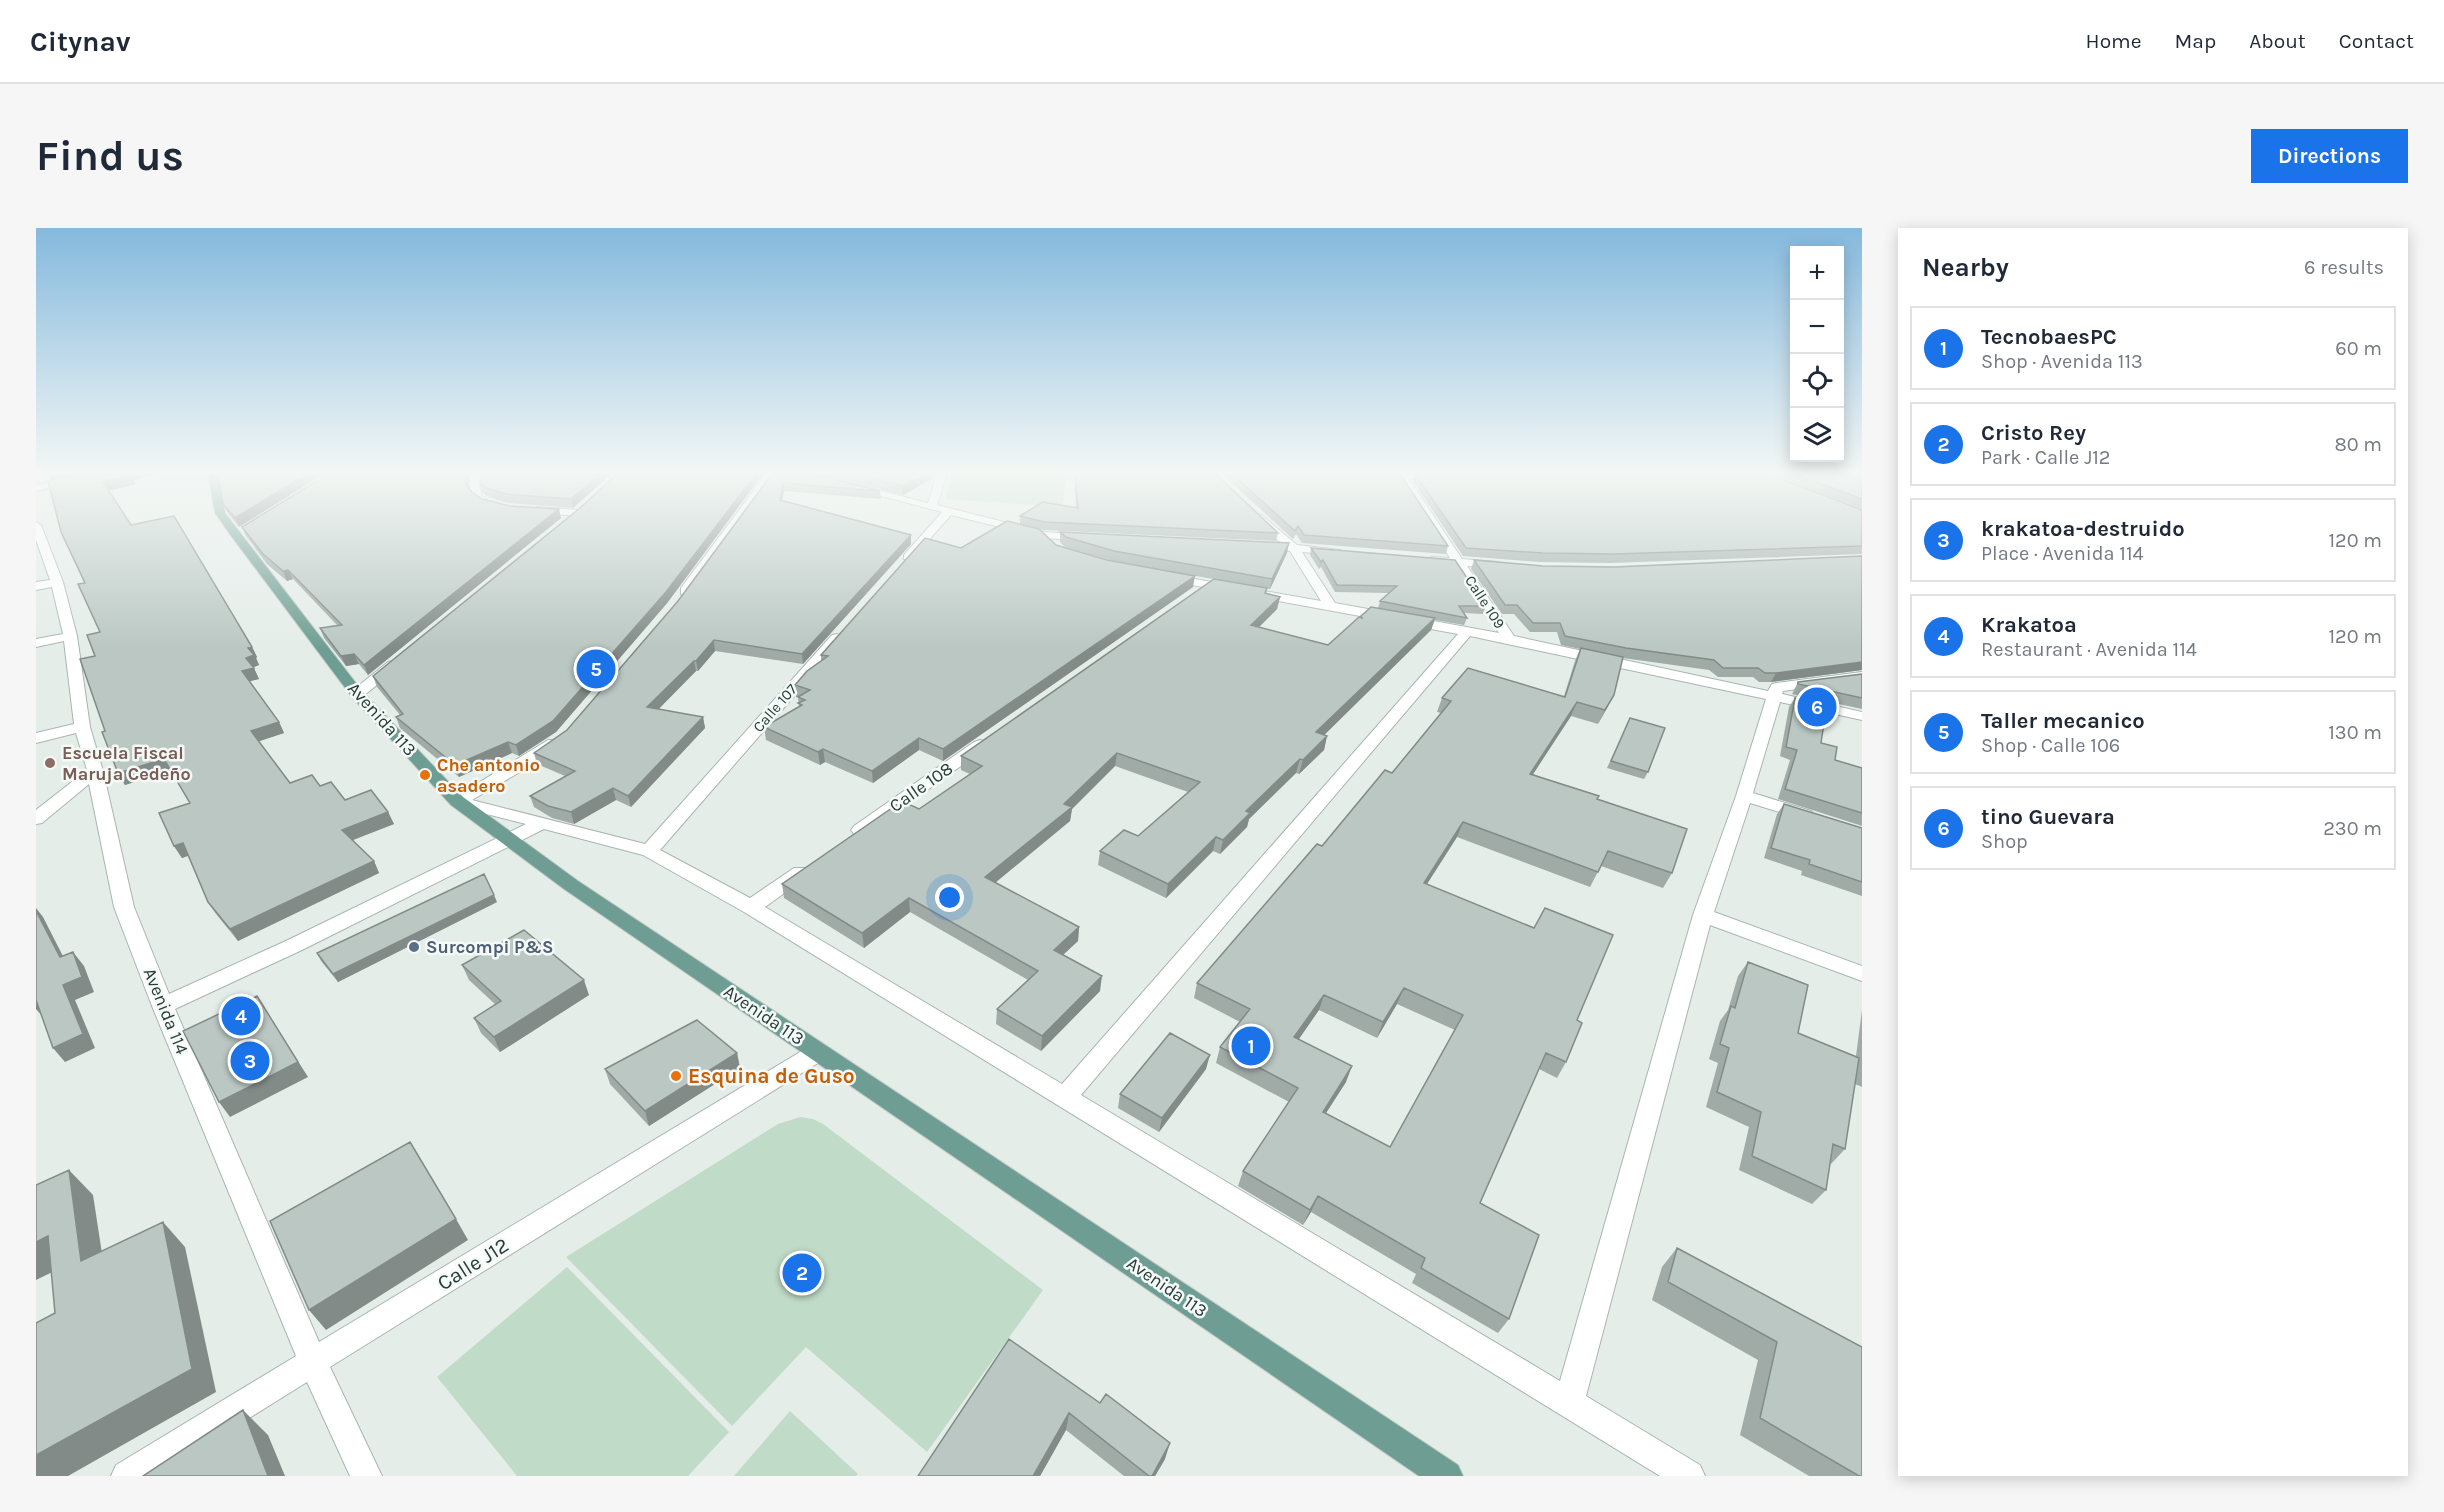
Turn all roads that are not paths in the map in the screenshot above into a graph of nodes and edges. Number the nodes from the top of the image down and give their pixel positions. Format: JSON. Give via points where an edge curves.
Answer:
{"nodes":[{"id":1,"x":241,"y":532,"type":"edge"},
{"id":2,"x":728,"y":532,"type":"edge"},
{"id":3,"x":930,"y":532,"type":"edge"},
{"id":4,"x":1033,"y":532,"type":"edge"},
{"id":5,"x":1276,"y":532,"type":"edge"},
{"id":6,"x":1440,"y":532,"type":"edge"},
{"id":7,"x":1044,"y":535,"type":"junction"},
{"id":8,"x":1095,"y":538,"type":"edge"},
{"id":9,"x":39,"y":541,"type":"edge"},
{"id":10,"x":1258,"y":546,"type":"edge"},
{"id":11,"x":1293,"y":548,"type":"junction"},
{"id":12,"x":1060,"y":551,"type":"edge"},
{"id":13,"x":1352,"y":553,"type":"edge"},
{"id":14,"x":1424,"y":559,"type":"edge"},
{"id":15,"x":1460,"y":562,"type":"junction"},
{"id":16,"x":902,"y":564,"type":"edge"},
{"id":17,"x":1506,"y":566,"type":"edge"},
{"id":18,"x":1154,"y":574,"type":"edge"},
{"id":19,"x":57,"y":582,"type":"junction"},
{"id":20,"x":1209,"y":584,"type":"junction"},
{"id":21,"x":36,"y":586,"type":"edge"},
{"id":22,"x":1190,"y":598,"type":"edge"},
{"id":23,"x":1329,"y":604,"type":"junction"},
{"id":24,"x":674,"y":606,"type":"edge"},
{"id":25,"x":846,"y":627,"type":"edge"},
{"id":26,"x":1467,"y":631,"type":"junction"},
{"id":27,"x":70,"y":636,"type":"junction"},
{"id":28,"x":1509,"y":639,"type":"junction"},
{"id":29,"x":36,"y":643,"type":"edge"},
{"id":30,"x":401,"y":658,"type":"edge"},
{"id":31,"x":1862,"y":676,"type":"edge"},
{"id":32,"x":357,"y":694,"type":"junction"},
{"id":33,"x":1773,"y":697,"type":"junction"},
{"id":34,"x":1862,"y":716,"type":"edge"},
{"id":35,"x":82,"y":727,"type":"junction"},
{"id":36,"x":995,"y":735,"type":"edge"},
{"id":37,"x":563,"y":737,"type":"edge"},
{"id":38,"x":36,"y":738,"type":"edge"},
{"id":39,"x":95,"y":771,"type":"junction"},
{"id":40,"x":1744,"y":796,"type":"junction"},
{"id":41,"x":457,"y":801,"type":"junction"},
{"id":42,"x":36,"y":819,"type":"edge"},
{"id":43,"x":1819,"y":820,"type":"edge"},
{"id":44,"x":542,"y":823,"type":"junction"},
{"id":45,"x":849,"y":838,"type":"edge"},
{"id":46,"x":507,"y":840,"type":"junction"},
{"id":47,"x":649,"y":851,"type":"junction"},
{"id":48,"x":810,"y":866,"type":"edge"},
{"id":49,"x":751,"y":907,"type":"junction"},
{"id":50,"x":1703,"y":915,"type":"junction"},
{"id":51,"x":1862,"y":974,"type":"edge"},
{"id":52,"x":163,"y":1006,"type":"junction"},
{"id":53,"x":818,"y":1052,"type":"junction"},
{"id":54,"x":1065,"y":1097,"type":"junction"},
{"id":55,"x":313,"y":1363,"type":"junction"},
{"id":56,"x":1569,"y":1402,"type":"junction"},
{"id":57,"x":128,"y":1476,"type":"edge"},
{"id":58,"x":366,"y":1476,"type":"edge"},
{"id":59,"x":1447,"y":1476,"type":"edge"},
{"id":60,"x":1689,"y":1476,"type":"edge"}],
"edges":[{"from":1,"to":32,"type":"main road","name":"Avenida 113"},
{"from":2,"to":24,"type":"street"},
{"from":3,"to":16,"type":"street"},
{"from":4,"to":7,"type":"street"},
{"from":5,"to":11,"type":"street"},
{"from":6,"to":15,"type":"street","name":"Calle 109"},
{"from":7,"to":8,"type":"street"},
{"from":7,"to":12,"type":"street"},
{"from":9,"to":19,"type":"street","name":"Avenida 114"},
{"from":10,"to":11,"type":"street"},
{"from":11,"to":13,"type":"street"},
{"from":11,"to":23,"type":"street"},
{"from":14,"to":15,"type":"street"},
{"from":15,"to":17,"type":"street"},
{"from":15,"to":28,"type":"street","name":"Calle 109"},
{"from":18,"to":20,"type":"street"},
{"from":19,"to":21,"type":"street"},
{"from":19,"to":27,"type":"street","name":"Avenida 114"},
{"from":20,"to":22,"type":"street"},
{"from":20,"to":23,"type":"street"},
{"from":23,"to":26,"type":"street"},
{"from":25,"to":47,"type":"street","name":"Calle 107"},
{"from":26,"to":28,"type":"street"},
{"from":26,"to":54,"type":"street"},
{"from":27,"to":29,"type":"street"},
{"from":27,"to":35,"type":"street","name":"Avenida 114"},
{"from":28,"to":33,"type":"street"},
{"from":30,"to":32,"type":"street"},
{"from":31,"to":33,"type":"street","via":[[1777,687]]},
{"from":32,"to":41,"type":"main road","name":"Avenida 113"},
{"from":33,"to":34,"type":"street"},
{"from":33,"to":40,"type":"street"},
{"from":35,"to":38,"type":"street"},
{"from":35,"to":39,"type":"street","name":"Avenida 114"},
{"from":36,"to":45,"type":"street","name":"Calle 108"},
{"from":37,"to":41,"type":"street"},
{"from":39,"to":42,"type":"street"},
{"from":39,"to":52,"type":"street","name":"Avenida 114","via":[[124,907]]},
{"from":40,"to":43,"type":"street"},
{"from":40,"to":50,"type":"street"},
{"from":41,"to":44,"type":"street"},
{"from":41,"to":46,"type":"main road","name":"Avenida 113"},
{"from":44,"to":46,"type":"street"},
{"from":44,"to":47,"type":"street"},
{"from":46,"to":52,"type":"street"},
{"from":46,"to":53,"type":"main road","name":"Avenida 113"},
{"from":47,"to":49,"type":"street"},
{"from":48,"to":49,"type":"street"},
{"from":49,"to":54,"type":"street"},
{"from":50,"to":51,"type":"street"},
{"from":50,"to":56,"type":"street"},
{"from":52,"to":55,"type":"street","name":"Avenida 114"},
{"from":53,"to":55,"type":"street","name":"Calle J12"},
{"from":53,"to":59,"type":"main road","name":"Avenida 113"},
{"from":54,"to":56,"type":"street"},
{"from":55,"to":57,"type":"street","name":"Calle J12"},
{"from":55,"to":58,"type":"street","name":"Avenida 114"},
{"from":56,"to":60,"type":"street"}]}
